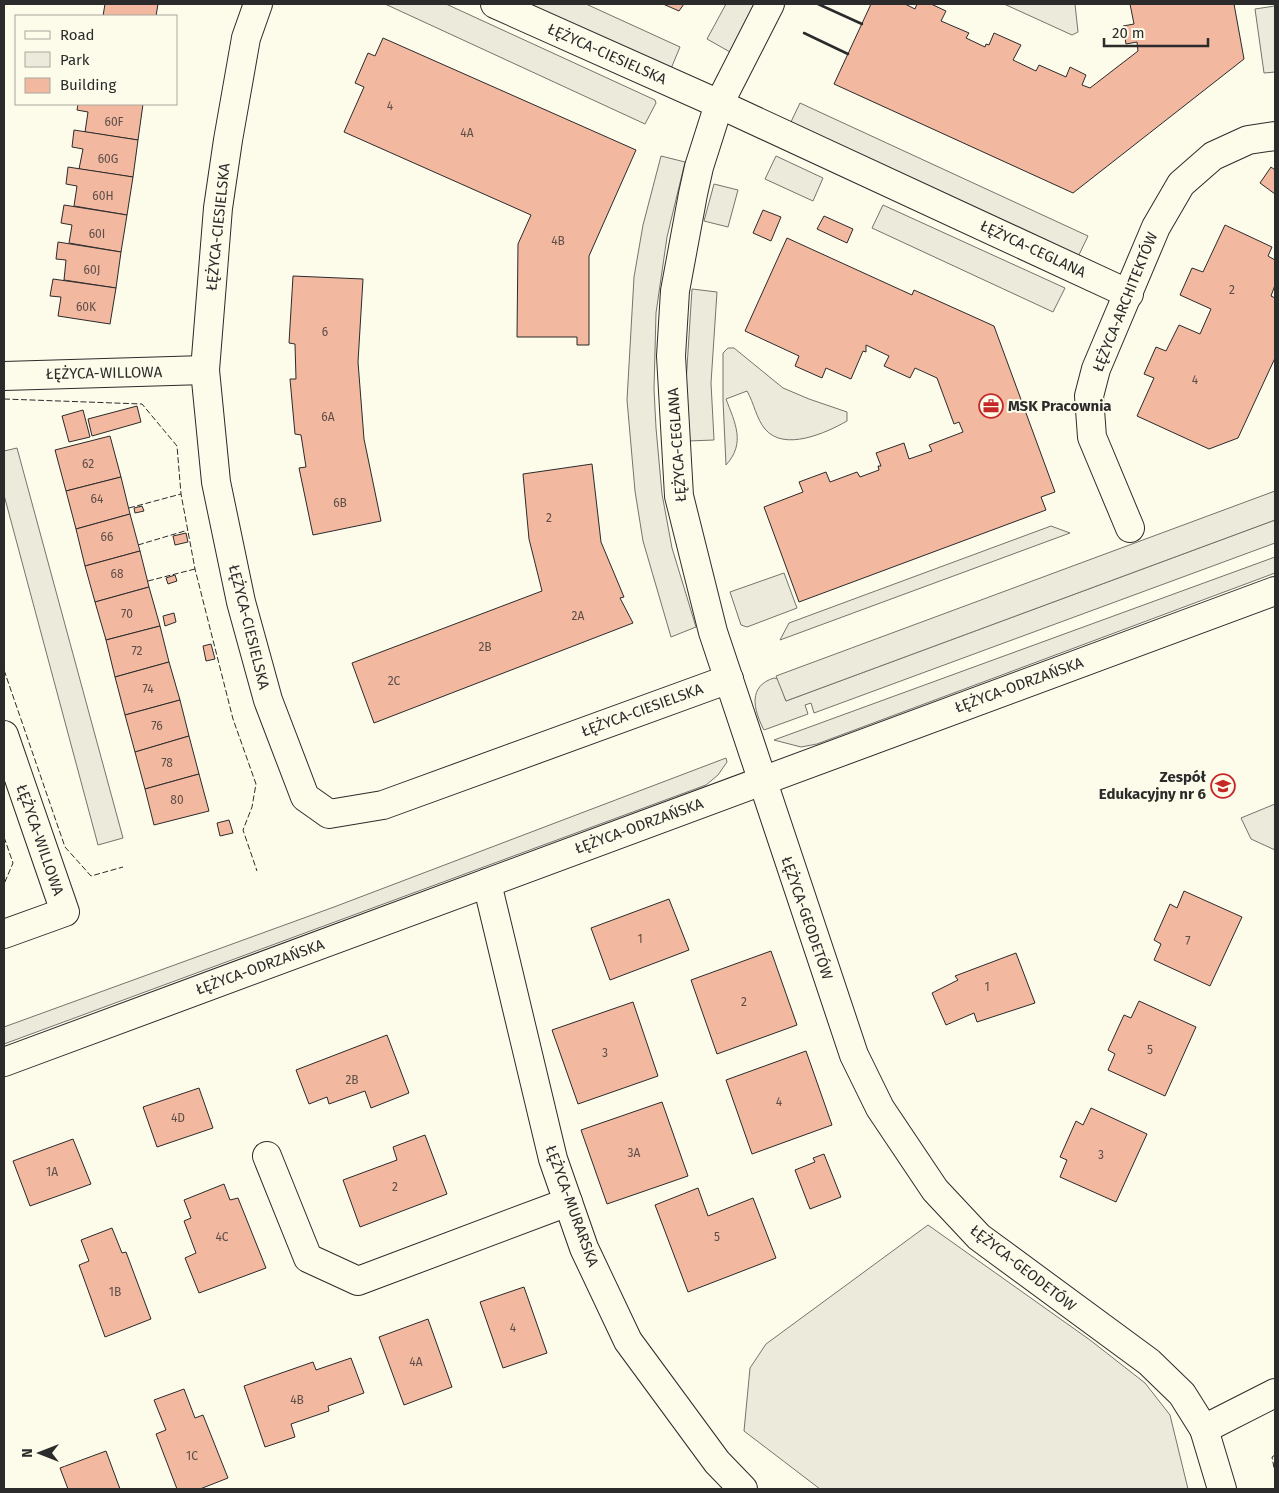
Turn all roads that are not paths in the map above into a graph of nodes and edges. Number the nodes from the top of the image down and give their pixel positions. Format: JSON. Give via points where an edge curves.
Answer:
{"nodes":[{"id":1,"x":258,"y":4,"type":"edge"},
{"id":2,"x":495,"y":4,"type":"edge"},
{"id":3,"x":770,"y":4,"type":"edge"},
{"id":4,"x":719,"y":104,"type":"junction"},
{"id":5,"x":1275,"y":136,"type":"edge"},
{"id":6,"x":1129,"y":294,"type":"junction"},
{"id":7,"x":205,"y":370,"type":"junction"},
{"id":8,"x":4,"y":376,"type":"edge"},
{"id":9,"x":1130,"y":528,"type":"dead end"},
{"id":10,"x":1275,"y":591,"type":"edge"},
{"id":11,"x":729,"y":678,"type":"junction"},
{"id":12,"x":4,"y":735,"type":"edge"},
{"id":13,"x":761,"y":781,"type":"junction"},
{"id":14,"x":487,"y":883,"type":"junction"},
{"id":15,"x":4,"y":934,"type":"edge"},
{"id":16,"x":4,"y":1062,"type":"edge"},
{"id":17,"x":267,"y":1156,"type":"dead end"},
{"id":18,"x":568,"y":1202,"type":"junction"},
{"id":19,"x":1275,"y":1393,"type":"edge"},
{"id":20,"x":1204,"y":1429,"type":"junction"},
{"id":21,"x":743,"y":1489,"type":"edge"},
{"id":22,"x":1222,"y":1489,"type":"edge"}],
"edges":[{"from":1,"to":7,"type":"street","name":"ŁĘŻYCA-CIESIELSKA","via":[[246,38],[218,208]]},
{"from":2,"to":4,"type":"street","name":"ŁĘŻYCA-CIESIELSKA"},
{"from":3,"to":4,"type":"street","name":"ŁĘŻYCA-CEGLANA"},
{"from":4,"to":6,"type":"street","name":"ŁĘŻYCA-CEGLANA"},
{"from":4,"to":11,"type":"street","name":"ŁĘŻYCA-CEGLANA","via":[[693,194],[675,291],[670,356],[679,496],[712,632]]},
{"from":5,"to":6,"type":"street","name":"ŁĘŻYCA-ARCHITEKTÓW","via":[[1248,140],[1213,156],[1181,184],[1156,227]]},
{"from":6,"to":9,"type":"street","name":"ŁĘŻYCA-ARCHITEKTÓW","via":[[1096,369],[1089,396],[1089,418],[1097,452]]},
{"from":7,"to":8,"type":"street","name":"ŁĘŻYCA-WILLOWA"},
{"from":7,"to":11,"type":"street","name":"ŁĘŻYCA-CIESIELSKA","via":[[216,482],[241,602],[268,700],[305,797],[329,814],[384,805]]},
{"from":10,"to":13,"type":"street","name":"ŁĘŻYCA-ODRZAŃSKA"},
{"from":11,"to":13,"type":"street","name":"ŁĘŻYCA-CEGLANA"},
{"from":12,"to":15,"type":"street","name":"ŁĘŻYCA-WILLOWA","via":[[65,912]]},
{"from":13,"to":14,"type":"street","name":"ŁĘŻYCA-ODRZAŃSKA"},
{"from":13,"to":20,"type":"street","name":"ŁĘŻYCA-GEODETÓW","via":[[854,1055],[880,1108],[930,1183],[980,1237],[1149,1362],[1182,1394]]},
{"from":14,"to":16,"type":"street","name":"ŁĘŻYCA-ODRZAŃSKA"},
{"from":14,"to":18,"type":"street","name":"ŁĘŻYCA-MURARSKA","via":[[553,1159]]},
{"from":17,"to":18,"type":"street","via":[[308,1258],[358,1281]]},
{"from":18,"to":21,"type":"street","name":"ŁĘŻYCA-MURARSKA","via":[[584,1248],[628,1341],[716,1462]]},
{"from":19,"to":20,"type":"street"},
{"from":20,"to":22,"type":"street"}]}
